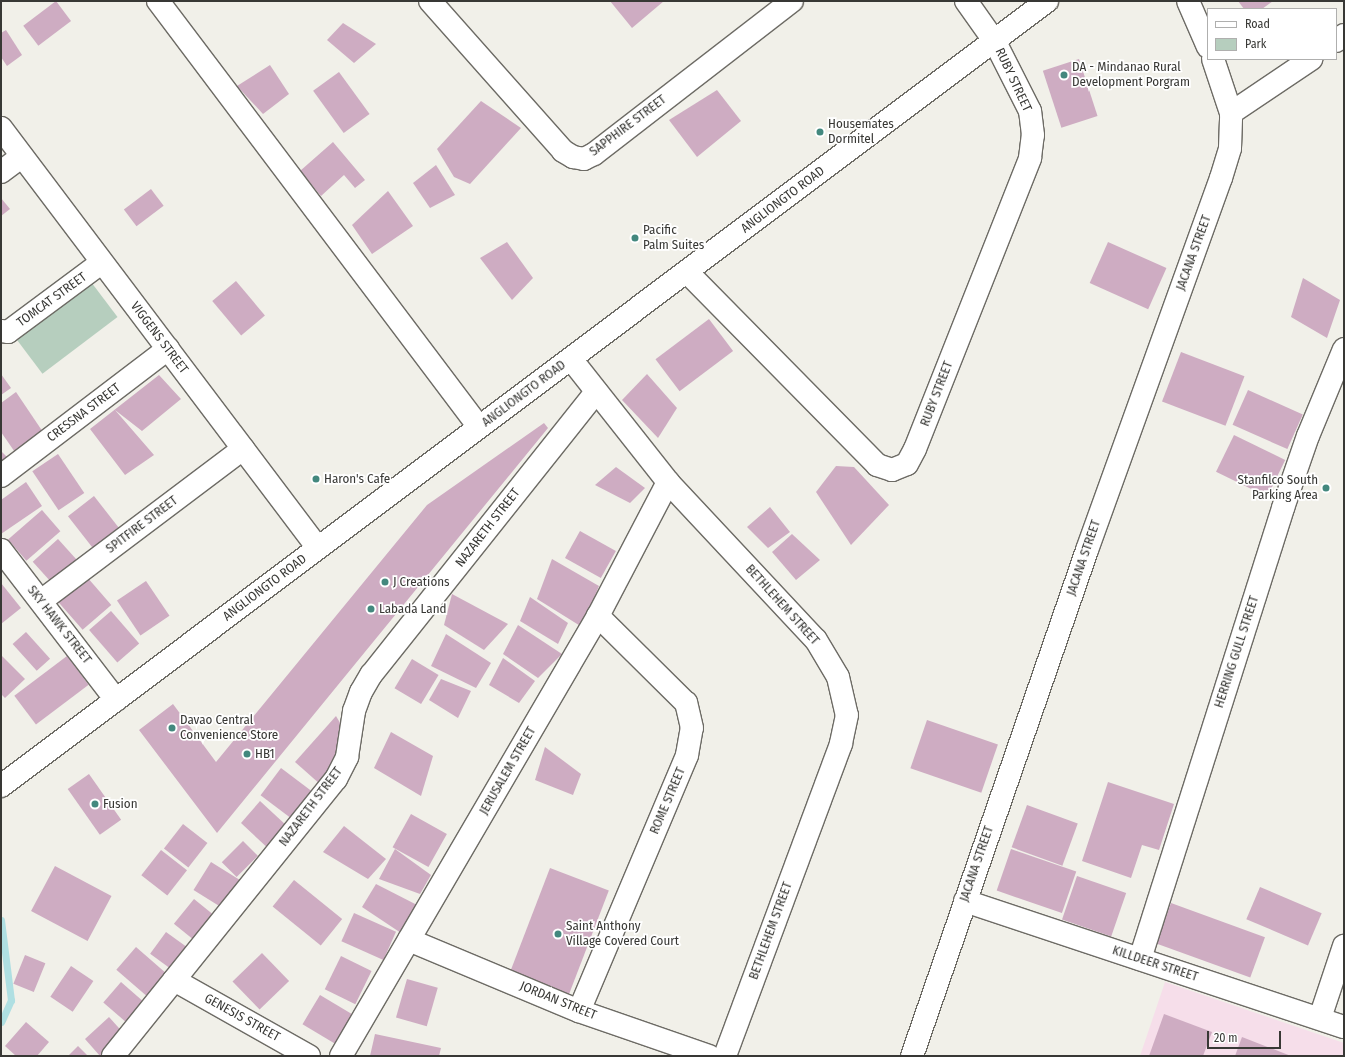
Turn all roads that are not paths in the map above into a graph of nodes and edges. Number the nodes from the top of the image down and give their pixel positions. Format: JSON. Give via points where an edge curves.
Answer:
{"nodes":[{"id":1,"x":158,"y":1,"type":"edge"},
{"id":2,"x":430,"y":1,"type":"edge"},
{"id":3,"x":792,"y":1,"type":"edge"},
{"id":4,"x":966,"y":1,"type":"edge"},
{"id":5,"x":1047,"y":1,"type":"edge"},
{"id":6,"x":1188,"y":1,"type":"edge"},
{"id":7,"x":995,"y":42,"type":"junction"},
{"id":8,"x":1207,"y":45,"type":"edge"},
{"id":9,"x":1213,"y":60,"type":"edge"},
{"id":10,"x":1310,"y":60,"type":"edge"},
{"id":11,"x":1231,"y":113,"type":"junction"},
{"id":12,"x":1,"y":128,"type":"edge"},
{"id":13,"x":22,"y":156,"type":"junction"},
{"id":14,"x":1,"y":172,"type":"edge"},
{"id":15,"x":102,"y":263,"type":"junction"},
{"id":16,"x":687,"y":272,"type":"junction"},
{"id":17,"x":1,"y":331,"type":"edge"},
{"id":18,"x":168,"y":349,"type":"junction"},
{"id":19,"x":1344,"y":349,"type":"edge"},
{"id":20,"x":570,"y":358,"type":"junction"},
{"id":21,"x":596,"y":392,"type":"junction"},
{"id":22,"x":479,"y":427,"type":"junction"},
{"id":23,"x":243,"y":449,"type":"junction"},
{"id":24,"x":1,"y":476,"type":"edge"},
{"id":25,"x":668,"y":482,"type":"junction"},
{"id":26,"x":318,"y":548,"type":"junction"},
{"id":27,"x":1,"y":550,"type":"edge"},
{"id":28,"x":41,"y":601,"type":"junction"},
{"id":29,"x":598,"y":616,"type":"junction"},
{"id":30,"x":116,"y":700,"type":"junction"},
{"id":31,"x":1,"y":786,"type":"edge"},
{"id":32,"x":965,"y":901,"type":"junction"},
{"id":33,"x":409,"y":940,"type":"junction"},
{"id":34,"x":1344,"y":946,"type":"edge"},
{"id":35,"x":1140,"y":959,"type":"junction"},
{"id":36,"x":174,"y":980,"type":"junction"},
{"id":37,"x":579,"y":1011,"type":"junction"},
{"id":38,"x":1320,"y":1018,"type":"junction"},
{"id":39,"x":1344,"y":1027,"type":"edge"},
{"id":40,"x":113,"y":1056,"type":"edge"},
{"id":41,"x":309,"y":1056,"type":"edge"},
{"id":42,"x":341,"y":1056,"type":"edge"},
{"id":43,"x":709,"y":1056,"type":"edge"},
{"id":44,"x":725,"y":1056,"type":"edge"},
{"id":45,"x":912,"y":1056,"type":"edge"}],
"edges":[{"from":1,"to":22,"type":"street"},
{"from":2,"to":3,"type":"street","name":"SAPPHIRE STREET","via":[[563,151],[573,157],[584,159],[594,154]]},
{"from":4,"to":7,"type":"street","name":"RUBY STREET"},
{"from":5,"to":7,"type":"street","name":"ANGLIONGTO ROAD"},
{"from":6,"to":8,"type":"street"},
{"from":7,"to":16,"type":"street","name":"ANGLIONGTO ROAD"},
{"from":7,"to":16,"type":"street","name":"RUBY STREET","via":[[1030,111],[1033,135],[1030,158],[907,464],[892,470],[878,465]]},
{"from":9,"to":11,"type":"street","name":"JACANA STREET"},
{"from":10,"to":11,"type":"street"},
{"from":11,"to":32,"type":"street","name":"JACANA STREET","via":[[1230,148],[1221,178],[1087,550]]},
{"from":12,"to":13,"type":"street","name":"VIGGENS STREET"},
{"from":13,"to":14,"type":"street"},
{"from":13,"to":15,"type":"street","name":"VIGGENS STREET"},
{"from":15,"to":17,"type":"street","name":"TOMCAT STREET","via":[[8,332]]},
{"from":15,"to":18,"type":"street","name":"VIGGENS STREET"},
{"from":16,"to":20,"type":"street","name":"ANGLIONGTO ROAD"},
{"from":18,"to":23,"type":"street","name":"VIGGENS STREET"},
{"from":18,"to":24,"type":"street","name":"CRESSNA STREET"},
{"from":19,"to":35,"type":"street","name":"HERRING GULL STREET"},
{"from":20,"to":21,"type":"street","name":"BETHLEHEM STREET"},
{"from":20,"to":22,"type":"street","name":"ANGLIONGTO ROAD"},
{"from":21,"to":25,"type":"street","name":"BETHLEHEM STREET"},
{"from":21,"to":36,"type":"street","name":"NAZARETH STREET","via":[[371,675],[354,711],[347,757],[336,779]]},
{"from":22,"to":26,"type":"street","name":"ANGLIONGTO ROAD"},
{"from":23,"to":26,"type":"street","name":"VIGGENS STREET"},
{"from":23,"to":28,"type":"street","name":"SPITFIRE STREET"},
{"from":25,"to":29,"type":"street","name":"JERUSALEM STREET"},
{"from":25,"to":44,"type":"street","name":"BETHLEHEM STREET","via":[[816,640],[838,678],[848,715],[841,744]]},
{"from":26,"to":30,"type":"street","name":"ANGLIONGTO ROAD"},
{"from":27,"to":28,"type":"street","name":"SKY HAWK STREET"},
{"from":28,"to":30,"type":"street","name":"SKY HAWK STREET"},
{"from":29,"to":33,"type":"street","name":"JERUSALEM STREET"},
{"from":29,"to":37,"type":"street","name":"ROME STREET","via":[[686,703],[692,728],[687,756]]},
{"from":30,"to":31,"type":"street","name":"ANGLIONGTO ROAD"},
{"from":32,"to":35,"type":"street","name":"KILLDEER STREET"},
{"from":32,"to":45,"type":"street","name":"JACANA STREET"},
{"from":33,"to":37,"type":"street","name":"JORDAN STREET"},
{"from":33,"to":42,"type":"street","name":"JERUSALEM STREET"},
{"from":34,"to":38,"type":"street"},
{"from":35,"to":38,"type":"street","name":"KILLDEER STREET"},
{"from":36,"to":40,"type":"street","name":"NAZARETH STREET"},
{"from":36,"to":41,"type":"street","name":"GENESIS STREET"},
{"from":37,"to":43,"type":"street","name":"JORDAN STREET"},
{"from":38,"to":39,"type":"street","name":"KILLDEER STREET"}]}
